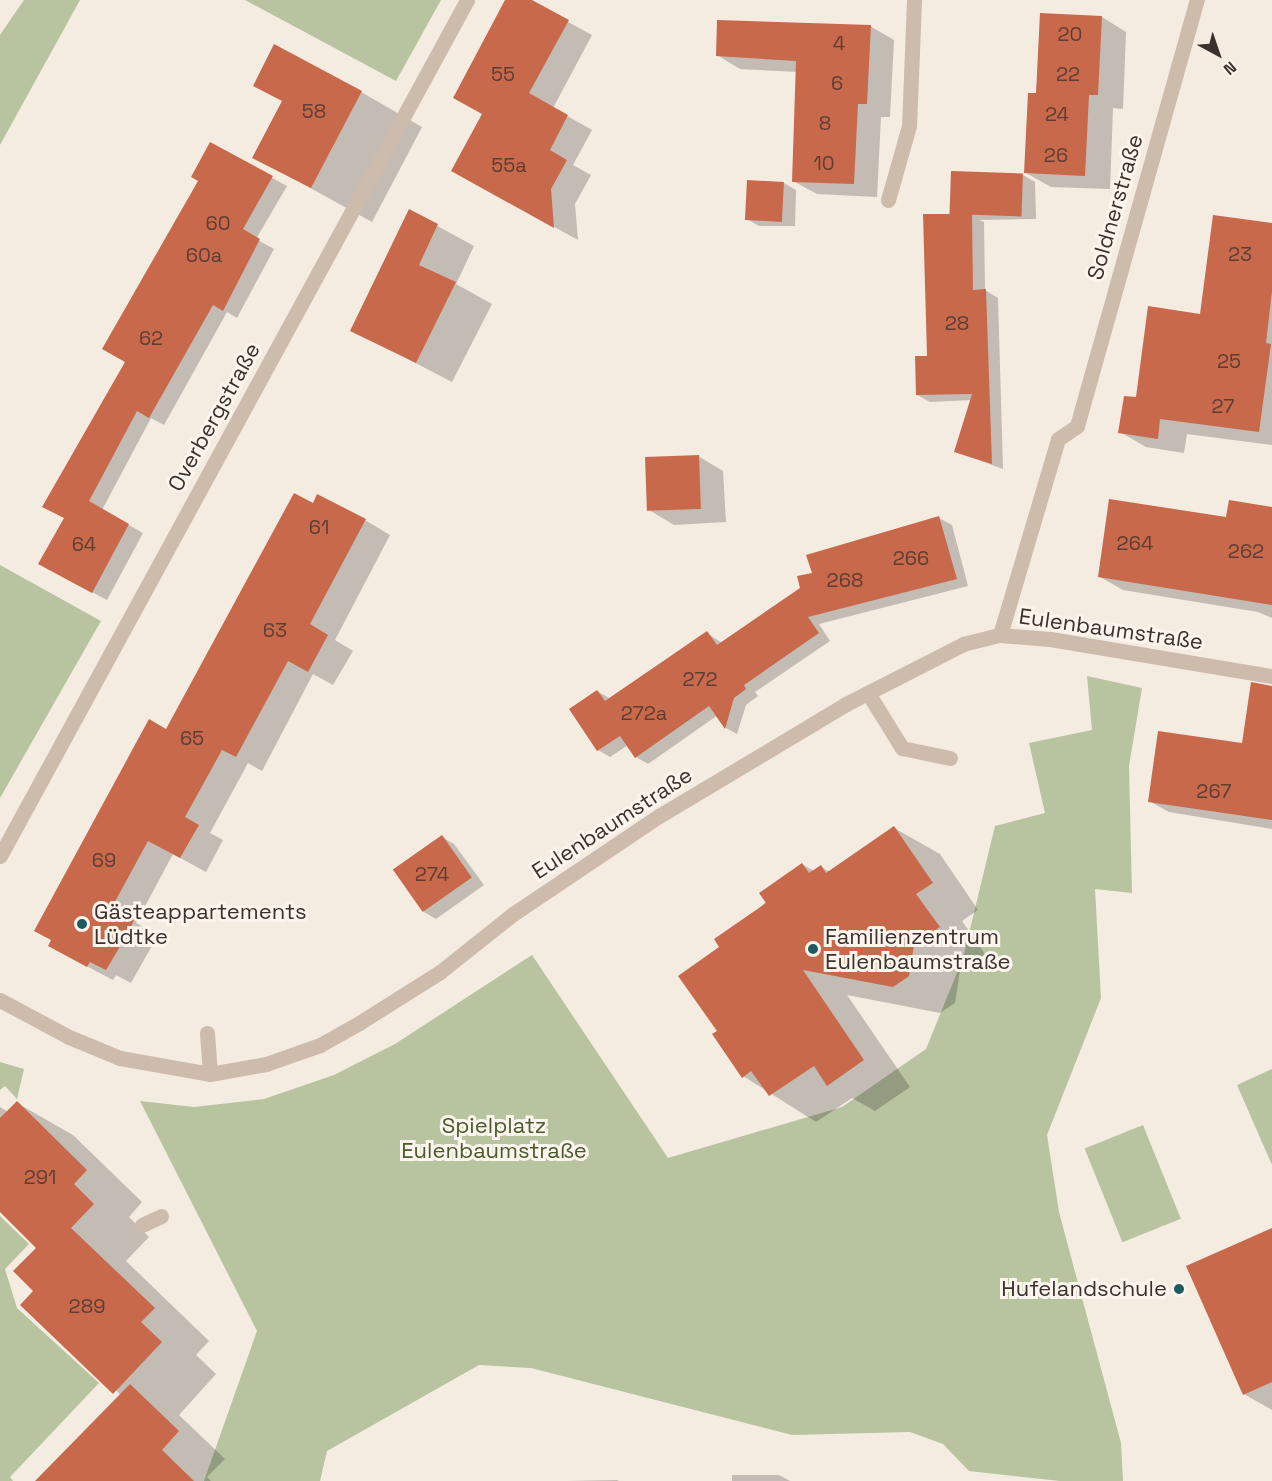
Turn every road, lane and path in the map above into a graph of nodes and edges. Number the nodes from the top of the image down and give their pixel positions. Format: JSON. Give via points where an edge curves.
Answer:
{"nodes":[{"id":1,"x":467,"y":0,"type":"edge"},
{"id":2,"x":914,"y":0,"type":"edge"},
{"id":3,"x":1197,"y":0,"type":"edge"},
{"id":4,"x":888,"y":200,"type":"dead end"},
{"id":5,"x":1000,"y":635,"type":"junction"},
{"id":6,"x":1272,"y":676,"type":"edge"},
{"id":7,"x":868,"y":693,"type":"junction"},
{"id":8,"x":950,"y":758,"type":"dead end"},
{"id":9,"x":0,"y":855,"type":"edge"},
{"id":10,"x":0,"y":1000,"type":"edge"},
{"id":11,"x":207,"y":1033,"type":"dead end"},
{"id":12,"x":210,"y":1074,"type":"junction"},
{"id":13,"x":161,"y":1216,"type":"dead end"},
{"id":14,"x":142,"y":1225,"type":"dead end"}],
"edges":[{"from":1,"to":9,"type":"street","name":"Overbergstraße"},
{"from":2,"to":4,"type":"street","via":[[909,126]]},
{"from":3,"to":5,"type":"street","name":"Soldnerstraße","via":[[1077,426],[1058,439]]},
{"from":5,"to":6,"type":"street","name":"Eulenbaumstraße","via":[[1050,639]]},
{"from":5,"to":7,"type":"street","name":"Eulenbaumstraße","via":[[963,644]]},
{"from":7,"to":8,"type":"street","via":[[902,748]]},
{"from":7,"to":12,"type":"street","name":"Eulenbaumstraße","via":[[659,816],[513,914],[440,972],[359,1023],[320,1045],[266,1064]]},
{"from":10,"to":12,"type":"street","name":"Eulenbaumstraße","via":[[69,1037],[120,1058]]},
{"from":11,"to":12,"type":"street"},
{"from":13,"to":14,"type":"street"}]}
